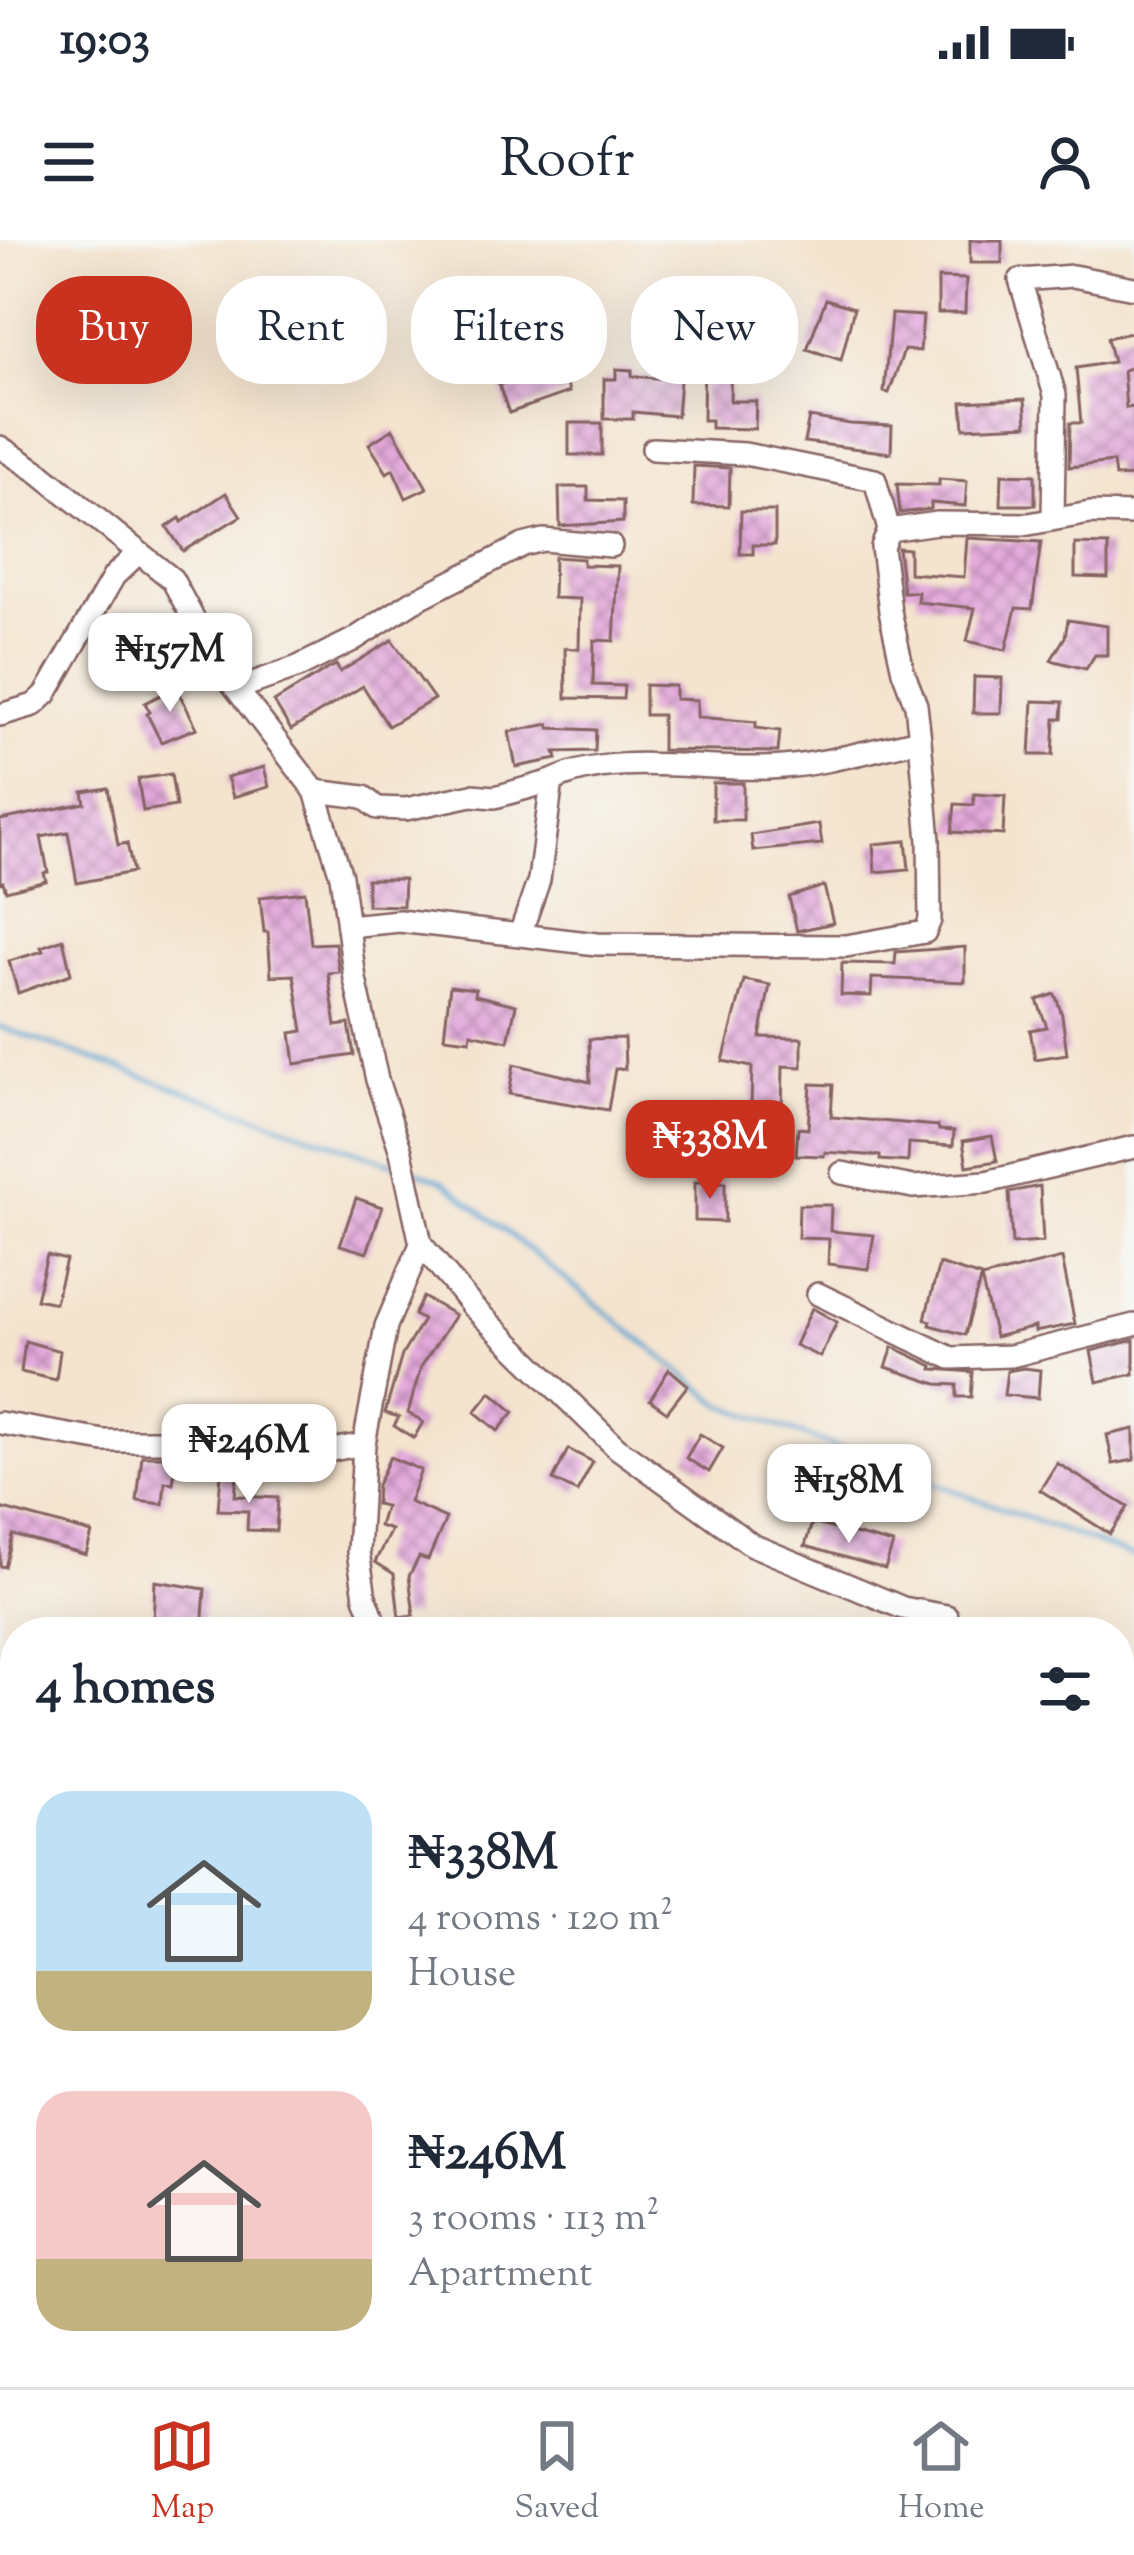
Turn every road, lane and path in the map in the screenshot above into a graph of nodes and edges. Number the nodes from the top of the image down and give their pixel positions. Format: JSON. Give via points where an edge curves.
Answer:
{"nodes":[{"id":1,"x":1134,"y":288,"type":"edge"},
{"id":2,"x":0,"y":446,"type":"edge"},
{"id":3,"x":653,"y":449,"type":"dead end"},
{"id":4,"x":1134,"y":514,"type":"edge"},
{"id":5,"x":1053,"y":518,"type":"junction"},
{"id":6,"x":889,"y":530,"type":"junction"},
{"id":7,"x":610,"y":546,"type":"dead end"},
{"id":8,"x":137,"y":554,"type":"junction"},
{"id":9,"x":239,"y":688,"type":"junction"},
{"id":10,"x":0,"y":716,"type":"edge"},
{"id":11,"x":920,"y":740,"type":"junction"},
{"id":12,"x":552,"y":781,"type":"junction"},
{"id":13,"x":315,"y":791,"type":"junction"},
{"id":14,"x":348,"y":926,"type":"junction"},
{"id":15,"x":520,"y":934,"type":"junction"},
{"id":16,"x":1134,"y":1147,"type":"edge"},
{"id":17,"x":842,"y":1173,"type":"dead end"},
{"id":18,"x":421,"y":1244,"type":"junction"},
{"id":19,"x":818,"y":1294,"type":"dead end"},
{"id":20,"x":1134,"y":1325,"type":"edge"},
{"id":21,"x":0,"y":1423,"type":"edge"},
{"id":22,"x":364,"y":1444,"type":"junction"},
{"id":23,"x":947,"y":1616,"type":"dead end"},
{"id":24,"x":373,"y":1617,"type":"edge"},
{"id":25,"x":910,"y":1617,"type":"edge"},
{"id":26,"x":944,"y":1617,"type":"edge"}],
"edges":[{"from":1,"to":5,"type":"street","via":[[1073,276],[1020,280],[1054,395]]},
{"from":2,"to":8,"type":"street"},
{"from":3,"to":6,"type":"street","via":[[745,454],[875,480]]},
{"from":4,"to":5,"type":"street"},
{"from":5,"to":6,"type":"street"},
{"from":6,"to":11,"type":"street","via":[[882,547],[890,611]]},
{"from":7,"to":9,"type":"street","via":[[523,545],[353,640]]},
{"from":8,"to":9,"type":"street","via":[[172,579]]},
{"from":8,"to":10,"type":"street","via":[[114,576],[46,694]]},
{"from":9,"to":13,"type":"street"},
{"from":11,"to":12,"type":"street","via":[[785,767],[614,765]]},
{"from":11,"to":15,"type":"street","via":[[925,932],[846,946],[597,944]]},
{"from":12,"to":13,"type":"street","via":[[406,809]]},
{"from":12,"to":15,"type":"street","via":[[539,880]]},
{"from":13,"to":14,"type":"street"},
{"from":14,"to":15,"type":"street","via":[[399,921]]},
{"from":14,"to":18,"type":"street","via":[[365,1031]]},
{"from":16,"to":17,"type":"street","via":[[986,1182],[913,1187]]},
{"from":18,"to":22,"type":"street","via":[[386,1326]]},
{"from":18,"to":25,"type":"street","via":[[472,1306],[616,1447],[752,1545]]},
{"from":19,"to":20,"type":"street","via":[[951,1358],[1011,1356]]},
{"from":21,"to":22,"type":"street","via":[[104,1441],[332,1450]]},
{"from":22,"to":24,"type":"street","via":[[358,1552]]},
{"from":23,"to":26,"type":"street"}]}
